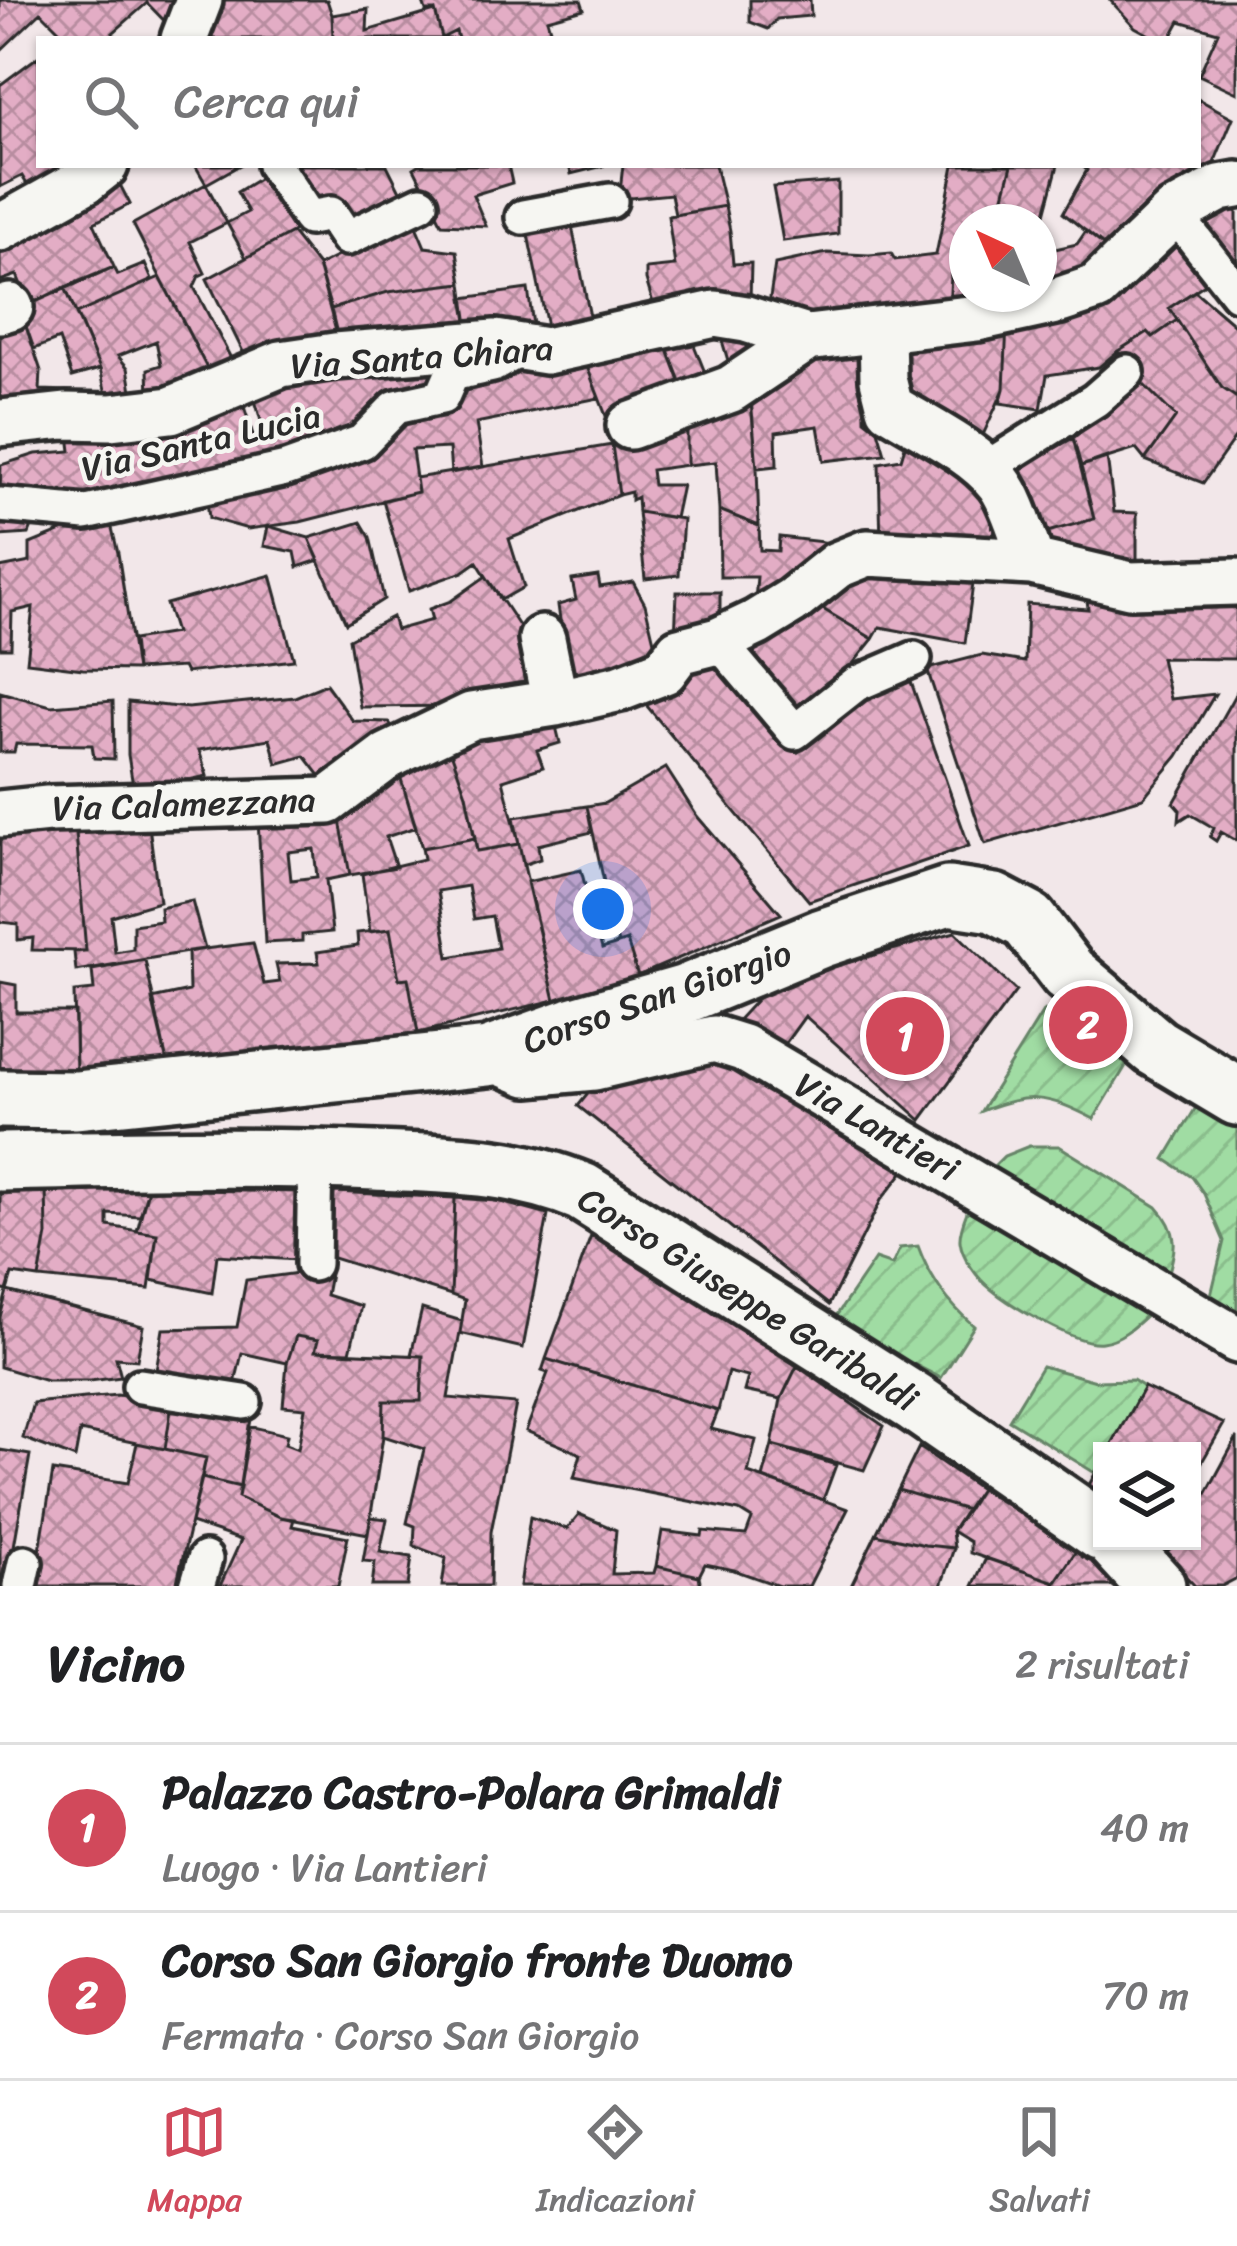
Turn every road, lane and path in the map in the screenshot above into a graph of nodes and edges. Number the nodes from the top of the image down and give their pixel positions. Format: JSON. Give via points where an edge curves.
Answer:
{"nodes":[{"id":1,"x":199,"y":0,"type":"edge"},
{"id":2,"x":185,"y":36,"type":"edge"},
{"id":3,"x":102,"y":168,"type":"edge"},
{"id":4,"x":270,"y":168,"type":"edge"},
{"id":5,"x":1237,"y":185,"type":"edge"},
{"id":6,"x":610,"y":201,"type":"dead end"},
{"id":7,"x":422,"y":203,"type":"dead end"},
{"id":8,"x":1174,"y":213,"type":"junction"},
{"id":9,"x":523,"y":217,"type":"dead end"},
{"id":10,"x":0,"y":228,"type":"edge"},
{"id":11,"x":1237,"y":293,"type":"edge"},
{"id":12,"x":882,"y":330,"type":"junction"},
{"id":13,"x":807,"y":338,"type":"junction"},
{"id":14,"x":526,"y":346,"type":"junction"},
{"id":15,"x":1126,"y":372,"type":"dead end"},
{"id":16,"x":0,"y":423,"type":"edge"},
{"id":17,"x":630,"y":426,"type":"dead end"},
{"id":18,"x":985,"y":469,"type":"junction"},
{"id":19,"x":0,"y":506,"type":"edge"},
{"id":20,"x":1032,"y":562,"type":"junction"},
{"id":21,"x":1236,"y":582,"type":"edge"},
{"id":22,"x":542,"y":639,"type":"dead end"},
{"id":23,"x":718,"y":640,"type":"junction"},
{"id":24,"x":914,"y":659,"type":"dead end"},
{"id":25,"x":555,"y":703,"type":"junction"},
{"id":26,"x":0,"y":814,"type":"edge"},
{"id":27,"x":488,"y":1057,"type":"junction"},
{"id":28,"x":1237,"y":1096,"type":"edge"},
{"id":29,"x":0,"y":1099,"type":"edge"},
{"id":30,"x":315,"y":1158,"type":"junction"},
{"id":31,"x":0,"y":1162,"type":"edge"},
{"id":32,"x":313,"y":1264,"type":"dead end"},
{"id":33,"x":1237,"y":1340,"type":"edge"},
{"id":34,"x":140,"y":1386,"type":"dead end"},
{"id":35,"x":244,"y":1402,"type":"dead end"},
{"id":36,"x":1093,"y":1526,"type":"edge"},
{"id":37,"x":1123,"y":1550,"type":"edge"},
{"id":38,"x":1156,"y":1586,"type":"edge"}],
"edges":[{"from":1,"to":2,"type":"street"},
{"from":3,"to":10,"type":"street"},
{"from":4,"to":7,"type":"street","via":[[309,218],[331,214],[347,238]]},
{"from":5,"to":8,"type":"street","name":"Via Santa Chiara"},
{"from":6,"to":9,"type":"street"},
{"from":8,"to":11,"type":"street"},
{"from":8,"to":12,"type":"street","name":"Via Santa Chiara","via":[[1096,288],[977,318]]},
{"from":12,"to":13,"type":"street","name":"Via Santa Chiara"},
{"from":12,"to":18,"type":"street","via":[[890,407]]},
{"from":13,"to":14,"type":"street","name":"Via Santa Chiara","via":[[715,314],[546,351]]},
{"from":13,"to":17,"type":"street","via":[[731,389]]},
{"from":14,"to":16,"type":"street","name":"Via Santa Chiara","via":[[335,356],[281,364],[171,410]]},
{"from":14,"to":19,"type":"street","name":"Via Santa Lucia","via":[[452,374],[442,397],[397,407],[362,442],[286,469],[86,513]]},
{"from":15,"to":18,"type":"street"},
{"from":18,"to":20,"type":"street","via":[[1002,486]]},
{"from":20,"to":21,"type":"street","name":"Via Calamezzana","via":[[1130,586]]},
{"from":20,"to":23,"type":"street","name":"Via Calamezzana","via":[[867,553]]},
{"from":22,"to":25,"type":"street"},
{"from":23,"to":24,"type":"street","via":[[795,732],[856,684]]},
{"from":23,"to":25,"type":"street","name":"Via Calamezzana","via":[[680,651],[664,671]]},
{"from":25,"to":26,"type":"street","name":"Via Calamezzana","via":[[471,716],[388,756],[328,801]]},
{"from":27,"to":28,"type":"street","name":"Corso San Giorgio","via":[[948,896],[994,903],[1028,921],[1068,973],[1155,1047]]},
{"from":27,"to":29,"type":"street","name":"Corso San Giorgio","via":[[76,1100]]},
{"from":27,"to":33,"type":"street","name":"Via Lantieri","via":[[528,1073],[714,1040],[743,1048]]},
{"from":30,"to":31,"type":"street","name":"Corso Giuseppe Garibaldi"},
{"from":30,"to":32,"type":"street"},
{"from":30,"to":36,"type":"street","name":"Corso Giuseppe Garibaldi","via":[[476,1165],[582,1192]]},
{"from":34,"to":35,"type":"street"},
{"from":37,"to":38,"type":"street"}]}
